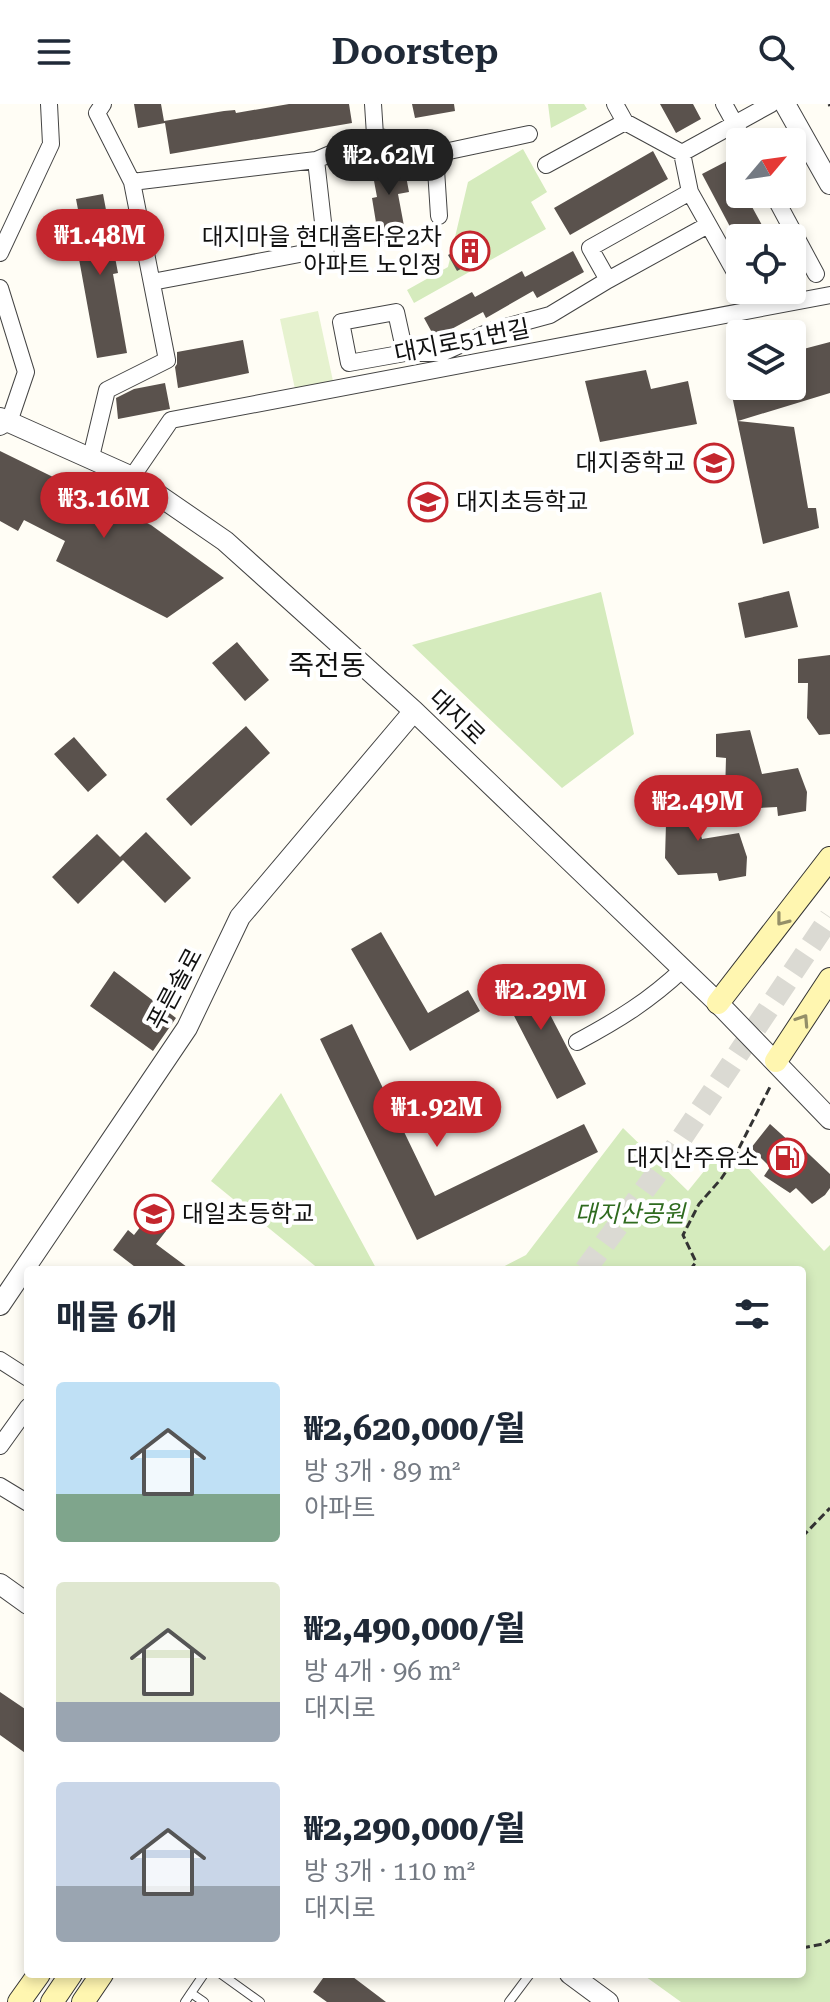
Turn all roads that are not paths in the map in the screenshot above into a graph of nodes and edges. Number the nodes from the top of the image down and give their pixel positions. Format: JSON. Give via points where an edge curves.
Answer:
{"nodes":[{"id":1,"x":49,"y":104,"type":"edge"},
{"id":2,"x":103,"y":104,"type":"edge"},
{"id":3,"x":373,"y":104,"type":"edge"},
{"id":4,"x":615,"y":104,"type":"edge"},
{"id":5,"x":724,"y":104,"type":"edge"},
{"id":6,"x":771,"y":104,"type":"edge"},
{"id":7,"x":785,"y":104,"type":"edge"},
{"id":8,"x":625,"y":122,"type":"junction"},
{"id":9,"x":735,"y":124,"type":"junction"},
{"id":10,"x":737,"y":128,"type":"edge"},
{"id":11,"x":529,"y":134,"type":"dead end"},
{"id":12,"x":375,"y":135,"type":"junction"},
{"id":13,"x":682,"y":153,"type":"junction"},
{"id":14,"x":435,"y":154,"type":"junction"},
{"id":15,"x":316,"y":160,"type":"junction"},
{"id":16,"x":546,"y":165,"type":"dead end"},
{"id":17,"x":132,"y":182,"type":"junction"},
{"id":18,"x":830,"y":184,"type":"edge"},
{"id":19,"x":690,"y":192,"type":"junction"},
{"id":20,"x":781,"y":208,"type":"edge"},
{"id":21,"x":439,"y":216,"type":"dead end"},
{"id":22,"x":708,"y":225,"type":"junction"},
{"id":23,"x":0,"y":253,"type":"edge"},
{"id":24,"x":726,"y":256,"type":"edge"},
{"id":25,"x":816,"y":274,"type":"dead end"},
{"id":26,"x":608,"y":280,"type":"junction"},
{"id":27,"x":152,"y":282,"type":"junction"},
{"id":28,"x":0,"y":288,"type":"edge"},
{"id":29,"x":830,"y":295,"type":"edge"},
{"id":30,"x":753,"y":304,"type":"edge"},
{"id":31,"x":756,"y":309,"type":"junction"},
{"id":32,"x":405,"y":353,"type":"dead end"},
{"id":33,"x":3,"y":422,"type":"edge"},
{"id":34,"x":91,"y":457,"type":"junction"},
{"id":35,"x":132,"y":477,"type":"junction"},
{"id":36,"x":414,"y":711,"type":"junction"},
{"id":37,"x":830,"y":858,"type":"edge"},
{"id":38,"x":683,"y":969,"type":"junction"},
{"id":39,"x":830,"y":979,"type":"edge"},
{"id":40,"x":718,"y":1003,"type":"junction"},
{"id":41,"x":577,"y":1042,"type":"dead end"},
{"id":42,"x":780,"y":1065,"type":"junction"},
{"id":43,"x":830,"y":1119,"type":"edge"},
{"id":44,"x":26,"y":1266,"type":"edge"},
{"id":45,"x":24,"y":1269,"type":"edge"},
{"id":46,"x":0,"y":1305,"type":"edge"},
{"id":47,"x":0,"y":1360,"type":"edge"},
{"id":48,"x":24,"y":1375,"type":"edge"},
{"id":49,"x":24,"y":1413,"type":"edge"},
{"id":50,"x":0,"y":1446,"type":"edge"},
{"id":51,"x":0,"y":1486,"type":"edge"},
{"id":52,"x":24,"y":1501,"type":"edge"},
{"id":53,"x":0,"y":1584,"type":"edge"},
{"id":54,"x":24,"y":1601,"type":"edge"},
{"id":55,"x":36,"y":1978,"type":"edge"},
{"id":56,"x":68,"y":1978,"type":"edge"},
{"id":57,"x":99,"y":1978,"type":"edge"},
{"id":58,"x":201,"y":1978,"type":"edge"},
{"id":59,"x":227,"y":1978,"type":"edge"},
{"id":60,"x":527,"y":1978,"type":"edge"},
{"id":61,"x":575,"y":1978,"type":"edge"},
{"id":62,"x":191,"y":1993,"type":"junction"},
{"id":63,"x":19,"y":2002,"type":"edge"},
{"id":64,"x":52,"y":2002,"type":"edge"},
{"id":65,"x":83,"y":2002,"type":"edge"},
{"id":66,"x":185,"y":2002,"type":"edge"},
{"id":67,"x":204,"y":2002,"type":"edge"},
{"id":68,"x":260,"y":2002,"type":"edge"},
{"id":69,"x":509,"y":2002,"type":"edge"},
{"id":70,"x":608,"y":2002,"type":"edge"}],
"edges":[{"from":1,"to":23,"type":"street","via":[[51,144]]},
{"from":2,"to":17,"type":"street","via":[[97,113]]},
{"from":3,"to":12,"type":"street"},
{"from":4,"to":8,"type":"street"},
{"from":5,"to":9,"type":"street"},
{"from":6,"to":9,"type":"street"},
{"from":7,"to":18,"type":"street"},
{"from":8,"to":13,"type":"street"},
{"from":8,"to":16,"type":"street"},
{"from":9,"to":10,"type":"street"},
{"from":9,"to":13,"type":"street"},
{"from":11,"to":14,"type":"street"},
{"from":12,"to":14,"type":"street"},
{"from":12,"to":15,"type":"street"},
{"from":13,"to":19,"type":"street"},
{"from":14,"to":21,"type":"street"},
{"from":15,"to":17,"type":"street"},
{"from":15,"to":27,"type":"street","via":[[326,249]]},
{"from":17,"to":27,"type":"street"},
{"from":19,"to":22,"type":"street"},
{"from":19,"to":26,"type":"street","via":[[590,248]]},
{"from":20,"to":25,"type":"street"},
{"from":22,"to":24,"type":"street"},
{"from":22,"to":26,"type":"street"},
{"from":26,"to":32,"type":"street","via":[[550,315],[491,331],[442,353]]},
{"from":27,"to":34,"type":"street","via":[[167,360],[107,390]]},
{"from":28,"to":33,"type":"street","via":[[26,372]]},
{"from":29,"to":31,"type":"street","name":"대지로51번길"},
{"from":30,"to":31,"type":"street"},
{"from":31,"to":35,"type":"street","name":"대지로51번길","via":[[171,420]]},
{"from":33,"to":34,"type":"street","name":"대지로"},
{"from":34,"to":35,"type":"street","name":"대지로"},
{"from":35,"to":36,"type":"street","name":"대지로","via":[[225,541]]},
{"from":36,"to":38,"type":"street","name":"대지로"},
{"from":36,"to":44,"type":"street","name":"푸른솔로","via":[[240,917],[187,1028]]},
{"from":37,"to":40,"type":"main road","one_way":true},
{"from":38,"to":40,"type":"street","name":"대지로"},
{"from":38,"to":41,"type":"street","via":[[655,996]]},
{"from":42,"to":39,"type":"main road","one_way":true},
{"from":40,"to":42,"type":"street","name":"대지로"},
{"from":42,"to":43,"type":"street","name":"대지로"},
{"from":45,"to":46,"type":"street","name":"푸른솔로"},
{"from":47,"to":48,"type":"street"},
{"from":49,"to":50,"type":"street"},
{"from":51,"to":52,"type":"street"},
{"from":53,"to":54,"type":"street"},
{"from":55,"to":63,"type":"main road"},
{"from":56,"to":64,"type":"main road"},
{"from":57,"to":65,"type":"main road"},
{"from":58,"to":62,"type":"lane"},
{"from":59,"to":68,"type":"lane"},
{"from":60,"to":69,"type":"lane"},
{"from":61,"to":70,"type":"street"},
{"from":62,"to":66,"type":"lane"},
{"from":62,"to":67,"type":"lane"}]}
